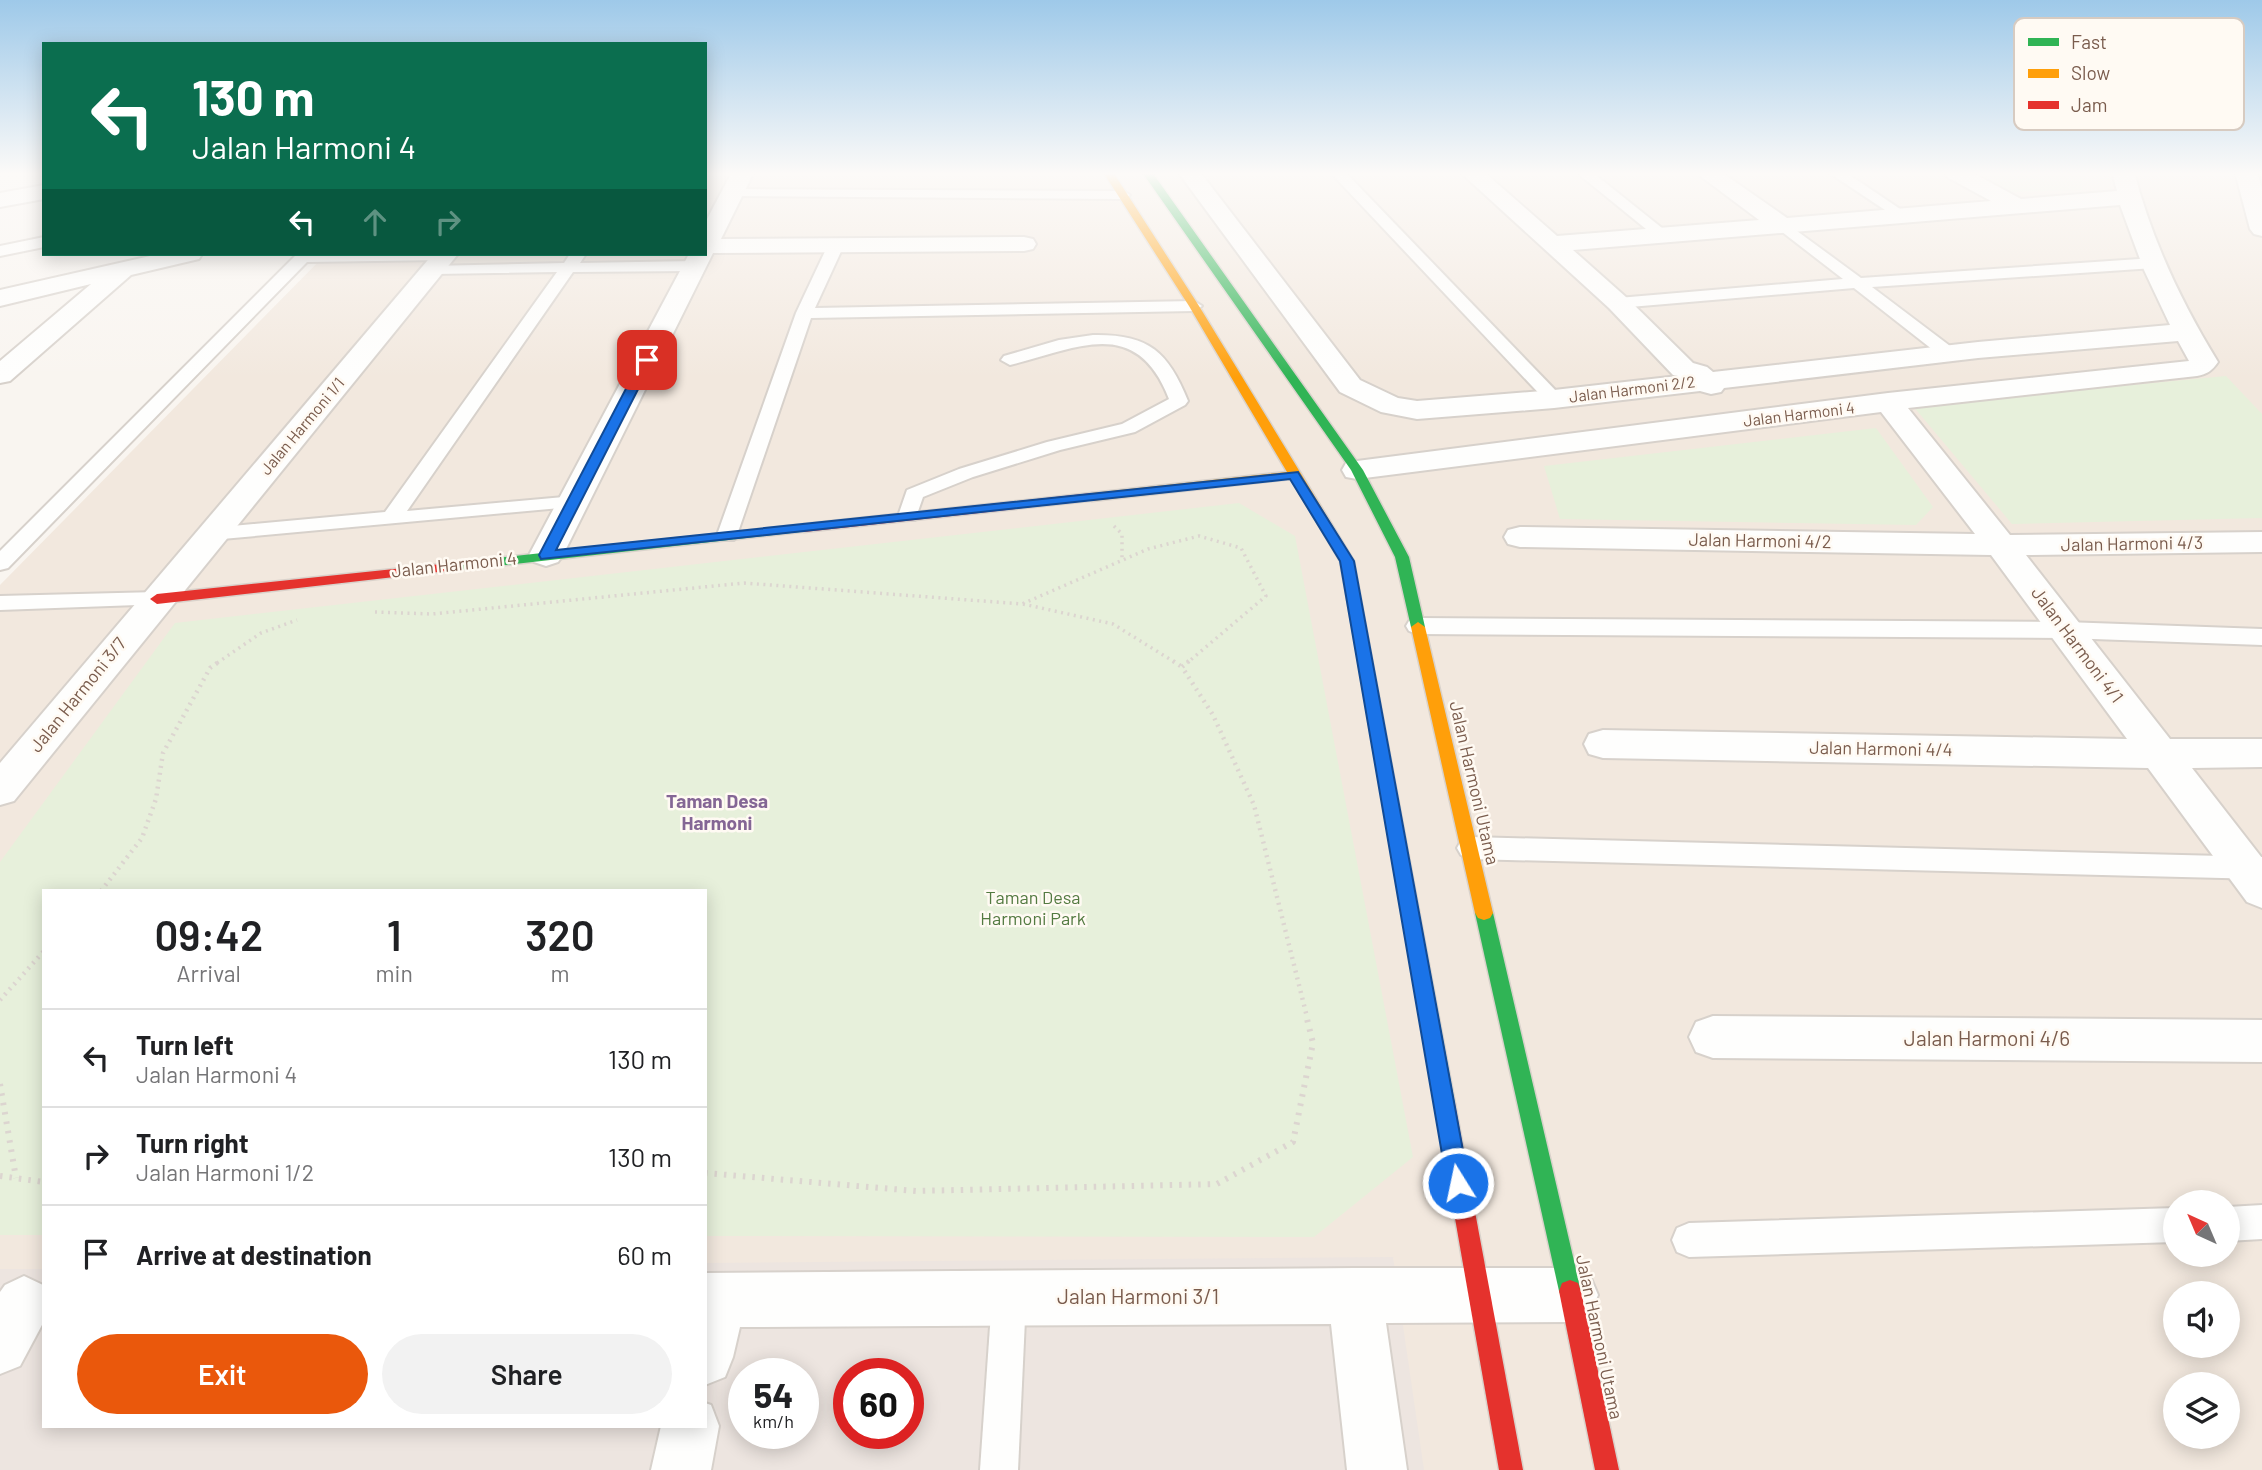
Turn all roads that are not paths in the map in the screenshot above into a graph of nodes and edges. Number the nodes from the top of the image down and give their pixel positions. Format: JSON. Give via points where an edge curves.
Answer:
{"nodes":[{"id":1,"x":1152,"y":241,"type":"edge"},
{"id":2,"x":1195,"y":241,"type":"edge"},
{"id":3,"x":1241,"y":241,"type":"edge"},
{"id":4,"x":1403,"y":241,"type":"edge"},
{"id":5,"x":1548,"y":241,"type":"edge"},
{"id":6,"x":1594,"y":241,"type":"edge"},
{"id":7,"x":1802,"y":241,"type":"edge"},
{"id":8,"x":2145,"y":241,"type":"edge"},
{"id":9,"x":42,"y":242,"type":"edge"},
{"id":10,"x":1024,"y":244,"type":"dead end"},
{"id":11,"x":1552,"y":244,"type":"junction"},
{"id":12,"x":836,"y":245,"type":"junction"},
{"id":13,"x":0,"y":250,"type":"edge"},
{"id":14,"x":707,"y":253,"type":"edge"},
{"id":15,"x":181,"y":256,"type":"edge"},
{"id":16,"x":283,"y":256,"type":"edge"},
{"id":17,"x":304,"y":256,"type":"edge"},
{"id":18,"x":339,"y":256,"type":"edge"},
{"id":19,"x":647,"y":256,"type":"edge"},
{"id":20,"x":700,"y":256,"type":"edge"},
{"id":21,"x":442,"y":259,"type":"edge"},
{"id":22,"x":573,"y":260,"type":"edge"},
{"id":23,"x":2154,"y":264,"type":"junction"},
{"id":24,"x":125,"y":269,"type":"junction"},
{"id":25,"x":1858,"y":283,"type":"junction"},
{"id":26,"x":0,"y":298,"type":"edge"},
{"id":27,"x":1618,"y":303,"type":"junction"},
{"id":28,"x":1194,"y":306,"type":"junction"},
{"id":29,"x":804,"y":313,"type":"junction"},
{"id":30,"x":2185,"y":332,"type":"junction"},
{"id":31,"x":1948,"y":353,"type":"junction"},
{"id":32,"x":1010,"y":359,"type":"dead end"},
{"id":33,"x":0,"y":375,"type":"edge"},
{"id":34,"x":1691,"y":377,"type":"junction"},
{"id":35,"x":1554,"y":399,"type":"junction"},
{"id":36,"x":1888,"y":402,"type":"junction"},
{"id":37,"x":1735,"y":422,"type":"junction"},
{"id":38,"x":1357,"y":470,"type":"junction"},
{"id":39,"x":1294,"y":475,"type":"junction"},
{"id":40,"x":575,"y":502,"type":"junction"},
{"id":41,"x":393,"y":516,"type":"junction"},
{"id":42,"x":908,"y":516,"type":"junction"},
{"id":43,"x":212,"y":534,"type":"junction"},
{"id":44,"x":727,"y":535,"type":"junction"},
{"id":45,"x":1520,"y":537,"type":"dead end"},
{"id":46,"x":0,"y":542,"type":"edge"},
{"id":47,"x":2262,"y":542,"type":"edge"},
{"id":48,"x":2001,"y":545,"type":"junction"},
{"id":49,"x":546,"y":555,"type":"junction"},
{"id":50,"x":0,"y":563,"type":"edge"},
{"id":51,"x":157,"y":599,"type":"junction"},
{"id":52,"x":0,"y":603,"type":"edge"},
{"id":53,"x":1417,"y":626,"type":"junction"},
{"id":54,"x":2066,"y":630,"type":"junction"},
{"id":55,"x":2262,"y":637,"type":"edge"},
{"id":56,"x":1604,"y":744,"type":"dead end"},
{"id":57,"x":2262,"y":753,"type":"edge"},
{"id":58,"x":2159,"y":754,"type":"junction"},
{"id":59,"x":0,"y":790,"type":"edge"},
{"id":60,"x":1470,"y":848,"type":"junction"},
{"id":61,"x":2257,"y":876,"type":"edge"},
{"id":62,"x":1713,"y":1037,"type":"dead end"},
{"id":63,"x":2262,"y":1041,"type":"edge"},
{"id":64,"x":2262,"y":1223,"type":"edge"},
{"id":65,"x":2240,"y":1224,"type":"edge"},
{"id":66,"x":2163,"y":1225,"type":"edge"},
{"id":67,"x":1689,"y":1240,"type":"dead end"},
{"id":68,"x":1571,"y":1294,"type":"junction"},
{"id":69,"x":1355,"y":1295,"type":"junction"},
{"id":70,"x":1479,"y":1295,"type":"junction"},
{"id":71,"x":1009,"y":1298,"type":"junction"},
{"id":72,"x":711,"y":1300,"type":"edge"},
{"id":73,"x":707,"y":1338,"type":"edge"},
{"id":74,"x":690,"y":1428,"type":"edge"},
{"id":75,"x":681,"y":1470,"type":"edge"},
{"id":76,"x":999,"y":1470,"type":"edge"},
{"id":77,"x":1377,"y":1470,"type":"edge"},
{"id":78,"x":1511,"y":1470,"type":"edge"},
{"id":79,"x":1607,"y":1470,"type":"edge"}],
"edges":[{"from":1,"to":28,"type":"main road"},
{"from":2,"to":38,"type":"main road","name":"Jalan Harmoni Utama"},
{"from":3,"to":35,"type":"street","name":"Jalan Harmoni 2/2","via":[[1350,386],[1391,406],[1417,410]]},
{"from":4,"to":35,"type":"lane"},
{"from":5,"to":11,"type":"street"},
{"from":6,"to":11,"type":"street"},
{"from":7,"to":25,"type":"lane"},
{"from":8,"to":23,"type":"street"},
{"from":9,"to":13,"type":"lane"},
{"from":10,"to":12,"type":"street"},
{"from":11,"to":27,"type":"street"},
{"from":12,"to":14,"type":"street"},
{"from":12,"to":29,"type":"lane"},
{"from":15,"to":24,"type":"street"},
{"from":16,"to":46,"type":"lane"},
{"from":17,"to":50,"type":"lane"},
{"from":18,"to":21,"type":"lane"},
{"from":19,"to":22,"type":"lane"},
{"from":20,"to":40,"type":"street"},
{"from":21,"to":22,"type":"lane"},
{"from":21,"to":43,"type":"street","name":"Jalan Harmoni 1/1"},
{"from":22,"to":41,"type":"lane"},
{"from":23,"to":25,"type":"lane"},
{"from":23,"to":30,"type":"street"},
{"from":24,"to":26,"type":"street"},
{"from":24,"to":33,"type":"street"},
{"from":25,"to":27,"type":"lane"},
{"from":25,"to":31,"type":"lane"},
{"from":27,"to":34,"type":"street"},
{"from":28,"to":29,"type":"lane"},
{"from":28,"to":39,"type":"main road"},
{"from":29,"to":44,"type":"lane"},
{"from":30,"to":31,"type":"street","name":"Jalan Harmoni 2/2"},
{"from":30,"to":36,"type":"street","name":"Jalan Harmoni 4","via":[[2204,362],[2197,368]]},
{"from":31,"to":34,"type":"street","name":"Jalan Harmoni 2/2"},
{"from":32,"to":42,"type":"lane","via":[[1066,343],[1108,340],[1144,349],[1168,374],[1179,401],[1128,428],[966,473],[914,494]]},
{"from":34,"to":35,"type":"street","name":"Jalan Harmoni 2/2"},
{"from":34,"to":37,"type":"street"},
{"from":36,"to":37,"type":"street","name":"Jalan Harmoni 4"},
{"from":36,"to":48,"type":"street","name":"Jalan Harmoni 4/1"},
{"from":37,"to":38,"type":"street","name":"Jalan Harmoni 4"},
{"from":38,"to":53,"type":"main road","name":"Jalan Harmoni Utama","via":[[1402,557]]},
{"from":39,"to":42,"type":"main road","name":"Jalan Harmoni 4"},
{"from":39,"to":70,"type":"main road","via":[[1347,561]]},
{"from":40,"to":41,"type":"lane"},
{"from":40,"to":49,"type":"street"},
{"from":41,"to":43,"type":"lane"},
{"from":42,"to":44,"type":"main road","name":"Jalan Harmoni 4"},
{"from":43,"to":51,"type":"street","name":"Jalan Harmoni 1/1"},
{"from":44,"to":49,"type":"main road","name":"Jalan Harmoni 4"},
{"from":45,"to":48,"type":"street","name":"Jalan Harmoni 4/2"},
{"from":47,"to":48,"type":"street","name":"Jalan Harmoni 4/3"},
{"from":48,"to":54,"type":"street","name":"Jalan Harmoni 4/1"},
{"from":49,"to":51,"type":"main road","name":"Jalan Harmoni 4"},
{"from":51,"to":52,"type":"lane"},
{"from":51,"to":59,"type":"street","name":"Jalan Harmoni 3/7"},
{"from":53,"to":54,"type":"lane"},
{"from":53,"to":60,"type":"main road","name":"Jalan Harmoni Utama"},
{"from":54,"to":55,"type":"lane"},
{"from":54,"to":58,"type":"street","name":"Jalan Harmoni 4/1"},
{"from":56,"to":58,"type":"street","name":"Jalan Harmoni 4/4"},
{"from":57,"to":58,"type":"street","name":"Jalan Harmoni 4/4"},
{"from":58,"to":61,"type":"street","name":"Jalan Harmoni 4/1"},
{"from":60,"to":61,"type":"lane"},
{"from":60,"to":68,"type":"main road","name":"Jalan Harmoni Utama"},
{"from":62,"to":63,"type":"street","name":"Jalan Harmoni 4/6"},
{"from":64,"to":65,"type":"lane"},
{"from":66,"to":67,"type":"lane"},
{"from":68,"to":70,"type":"street","name":"Jalan Harmoni 3/1"},
{"from":68,"to":79,"type":"main road","name":"Jalan Harmoni Utama"},
{"from":69,"to":70,"type":"street","name":"Jalan Harmoni 3/1"},
{"from":69,"to":71,"type":"street","name":"Jalan Harmoni 3/1"},
{"from":69,"to":77,"type":"street"},
{"from":70,"to":78,"type":"main road"},
{"from":71,"to":72,"type":"street","name":"Jalan Harmoni 3/1"},
{"from":71,"to":76,"type":"lane"},
{"from":72,"to":73,"type":"street"},
{"from":74,"to":75,"type":"street"}]}
